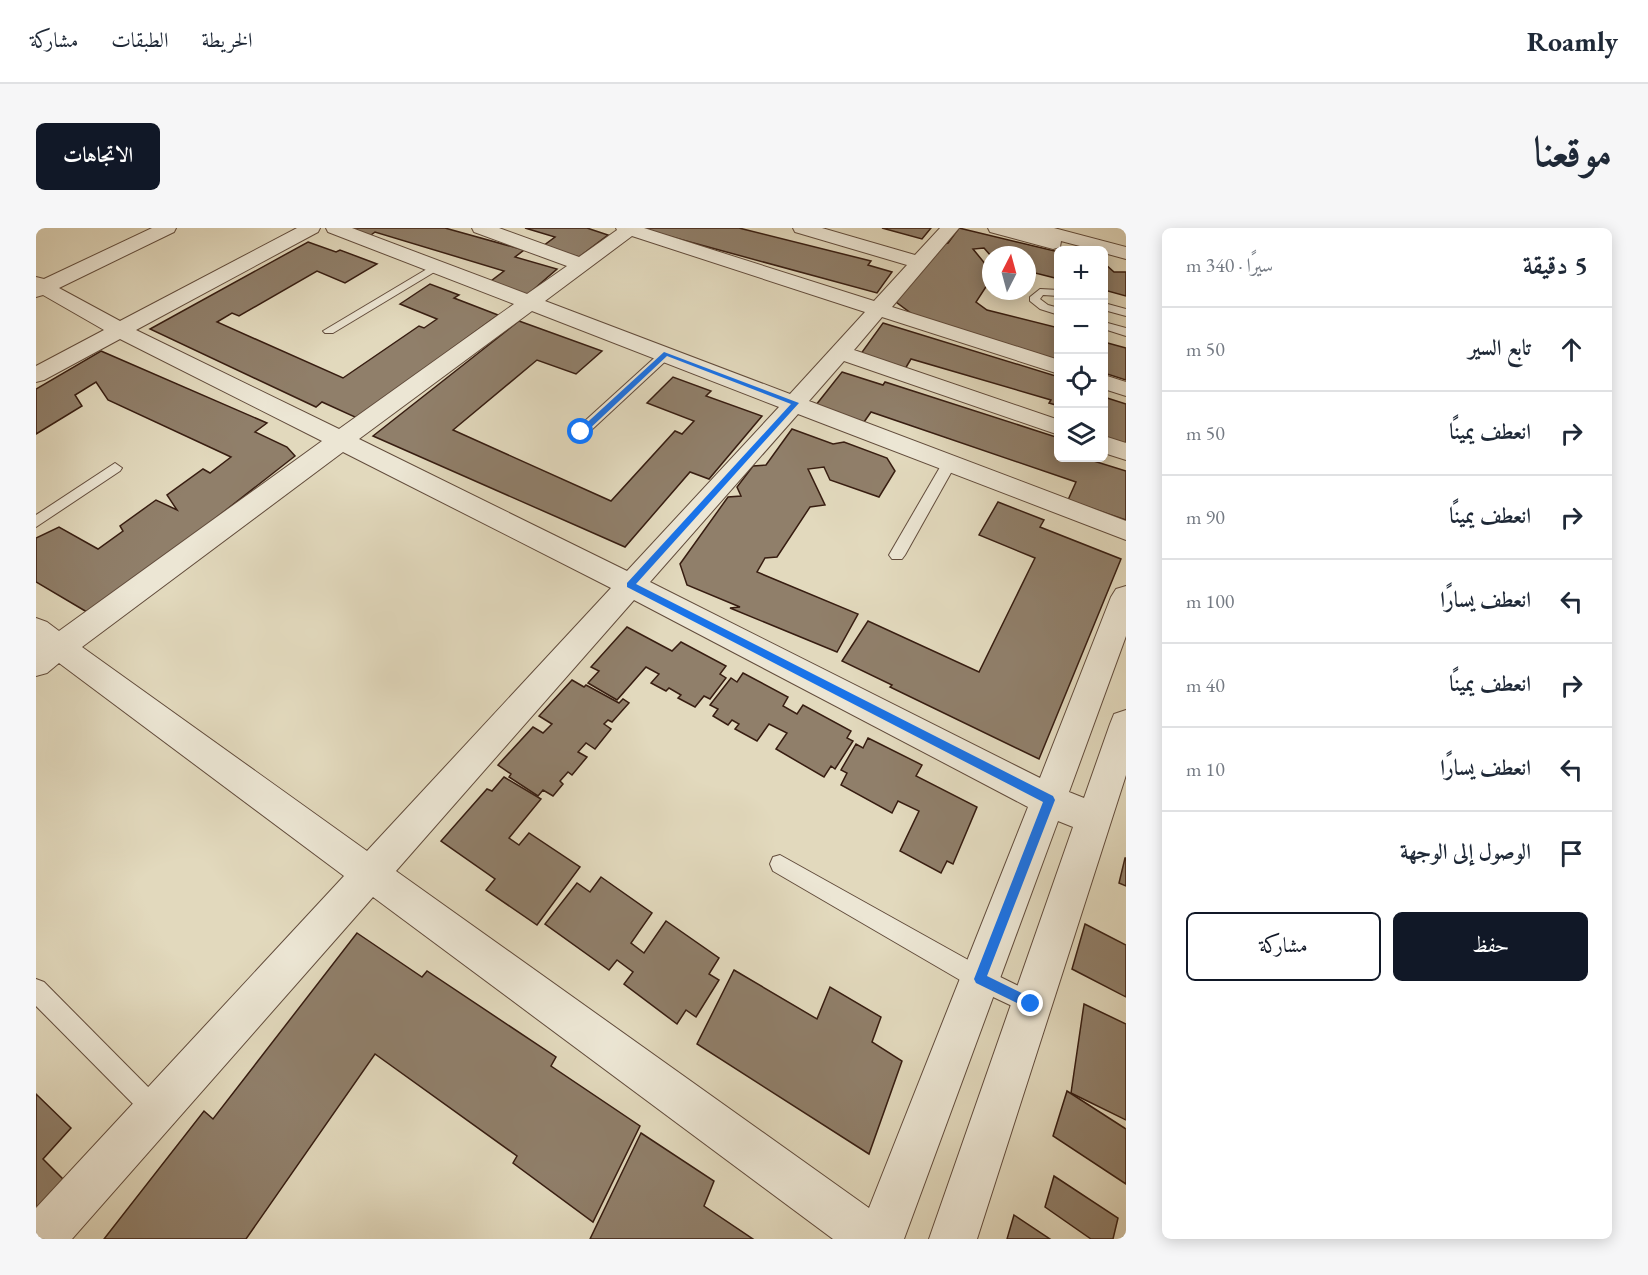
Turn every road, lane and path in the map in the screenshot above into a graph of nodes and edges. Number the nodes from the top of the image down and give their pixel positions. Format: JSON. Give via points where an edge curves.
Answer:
{"nodes":[{"id":1,"x":166,"y":228,"type":"edge"},
{"id":2,"x":311,"y":228,"type":"edge"},
{"id":3,"x":335,"y":228,"type":"edge"},
{"id":4,"x":481,"y":228,"type":"edge"},
{"id":5,"x":629,"y":228,"type":"edge"},
{"id":6,"x":802,"y":228,"type":"edge"},
{"id":7,"x":950,"y":228,"type":"edge"},
{"id":8,"x":997,"y":228,"type":"edge"},
{"id":9,"x":1033,"y":228,"type":"edge"},
{"id":10,"x":1065,"y":246,"type":"edge"},
{"id":11,"x":1126,"y":252,"type":"edge"},
{"id":12,"x":1108,"y":258,"type":"edge"},
{"id":13,"x":921,"y":263,"type":"junction"},
{"id":14,"x":1126,"y":263,"type":"edge"},
{"id":15,"x":581,"y":264,"type":"junction"},
{"id":16,"x":437,"y":266,"type":"junction"},
{"id":17,"x":39,"y":287,"type":"edge"},
{"id":18,"x":1054,"y":293,"type":"edge"},
{"id":19,"x":530,"y":301,"type":"junction"},
{"id":20,"x":1108,"y":307,"type":"edge"},
{"id":21,"x":879,"y":308,"type":"junction"},
{"id":22,"x":1054,"y":311,"type":"edge"},
{"id":23,"x":1126,"y":313,"type":"edge"},
{"id":24,"x":1108,"y":326,"type":"edge"},
{"id":25,"x":120,"y":330,"type":"junction"},
{"id":26,"x":329,"y":331,"type":"dead end"},
{"id":27,"x":1126,"y":332,"type":"edge"},
{"id":28,"x":839,"y":352,"type":"junction"},
{"id":29,"x":666,"y":354,"type":"junction"},
{"id":30,"x":1054,"y":365,"type":"edge"},
{"id":31,"x":36,"y":375,"type":"edge"},
{"id":32,"x":1108,"y":383,"type":"edge"},
{"id":33,"x":1126,"y":389,"type":"edge"},
{"id":34,"x":795,"y":403,"type":"junction"},
{"id":35,"x":1054,"y":426,"type":"edge"},
{"id":36,"x":581,"y":432,"type":"dead end"},
{"id":37,"x":341,"y":440,"type":"junction"},
{"id":38,"x":1108,"y":445,"type":"edge"},
{"id":39,"x":1126,"y":452,"type":"edge"},
{"id":40,"x":950,"y":462,"type":"junction"},
{"id":41,"x":115,"y":468,"type":"dead end"},
{"id":42,"x":36,"y":522,"type":"edge"},
{"id":43,"x":1126,"y":531,"type":"edge"},
{"id":44,"x":897,"y":555,"type":"dead end"},
{"id":45,"x":630,"y":585,"type":"junction"},
{"id":46,"x":1126,"y":597,"type":"edge"},
{"id":47,"x":43,"y":647,"type":"edge"},
{"id":48,"x":1126,"y":724,"type":"edge"},
{"id":49,"x":1049,"y":800,"type":"junction"},
{"id":50,"x":1093,"y":819,"type":"junction"},
{"id":51,"x":780,"y":864,"type":"dead end"},
{"id":52,"x":369,"y":874,"type":"junction"},
{"id":53,"x":980,"y":979,"type":"junction"},
{"id":54,"x":36,"y":990,"type":"edge"},
{"id":55,"x":1031,"y":1004,"type":"junction"},
{"id":56,"x":156,"y":1111,"type":"junction"},
{"id":57,"x":40,"y":1239,"type":"edge"},
{"id":58,"x":872,"y":1239,"type":"edge"},
{"id":59,"x":880,"y":1239,"type":"edge"},
{"id":60,"x":952,"y":1239,"type":"edge"}],
"edges":[{"from":1,"to":17,"type":"street"},
{"from":2,"to":25,"type":"street"},
{"from":3,"to":16,"type":"street"},
{"from":4,"to":15,"type":"street"},
{"from":5,"to":15,"type":"street"},
{"from":5,"to":21,"type":"street"},
{"from":6,"to":13,"type":"street"},
{"from":7,"to":13,"type":"street"},
{"from":8,"to":10,"type":"street"},
{"from":9,"to":11,"type":"street"},
{"from":12,"to":14,"type":"street"},
{"from":13,"to":21,"type":"street"},
{"from":15,"to":19,"type":"street"},
{"from":16,"to":19,"type":"street"},
{"from":16,"to":26,"type":"lane"},
{"from":17,"to":25,"type":"street"},
{"from":18,"to":22,"type":"lane","via":[[1040,292],[1034,299]]},
{"from":19,"to":29,"type":"street"},
{"from":19,"to":37,"type":"street"},
{"from":20,"to":23,"type":"lane"},
{"from":21,"to":28,"type":"street"},
{"from":21,"to":30,"type":"street"},
{"from":24,"to":27,"type":"lane"},
{"from":25,"to":31,"type":"street"},
{"from":25,"to":37,"type":"street"},
{"from":28,"to":34,"type":"street"},
{"from":28,"to":35,"type":"street"},
{"from":29,"to":34,"type":"street"},
{"from":29,"to":36,"type":"lane"},
{"from":32,"to":33,"type":"street"},
{"from":34,"to":40,"type":"street"},
{"from":34,"to":45,"type":"street"},
{"from":37,"to":45,"type":"street"},
{"from":37,"to":47,"type":"street"},
{"from":38,"to":39,"type":"street"},
{"from":40,"to":43,"type":"street"},
{"from":40,"to":44,"type":"lane"},
{"from":41,"to":42,"type":"lane"},
{"from":45,"to":49,"type":"street"},
{"from":45,"to":52,"type":"street"},
{"from":46,"to":49,"type":"street"},
{"from":47,"to":52,"type":"street"},
{"from":48,"to":50,"type":"street"},
{"from":49,"to":50,"type":"street"},
{"from":49,"to":53,"type":"street"},
{"from":50,"to":55,"type":"street"},
{"from":51,"to":53,"type":"lane"},
{"from":52,"to":56,"type":"street"},
{"from":52,"to":58,"type":"street"},
{"from":53,"to":55,"type":"lane"},
{"from":53,"to":59,"type":"street"},
{"from":54,"to":56,"type":"lane"},
{"from":55,"to":60,"type":"street"},
{"from":56,"to":57,"type":"street"}]}
